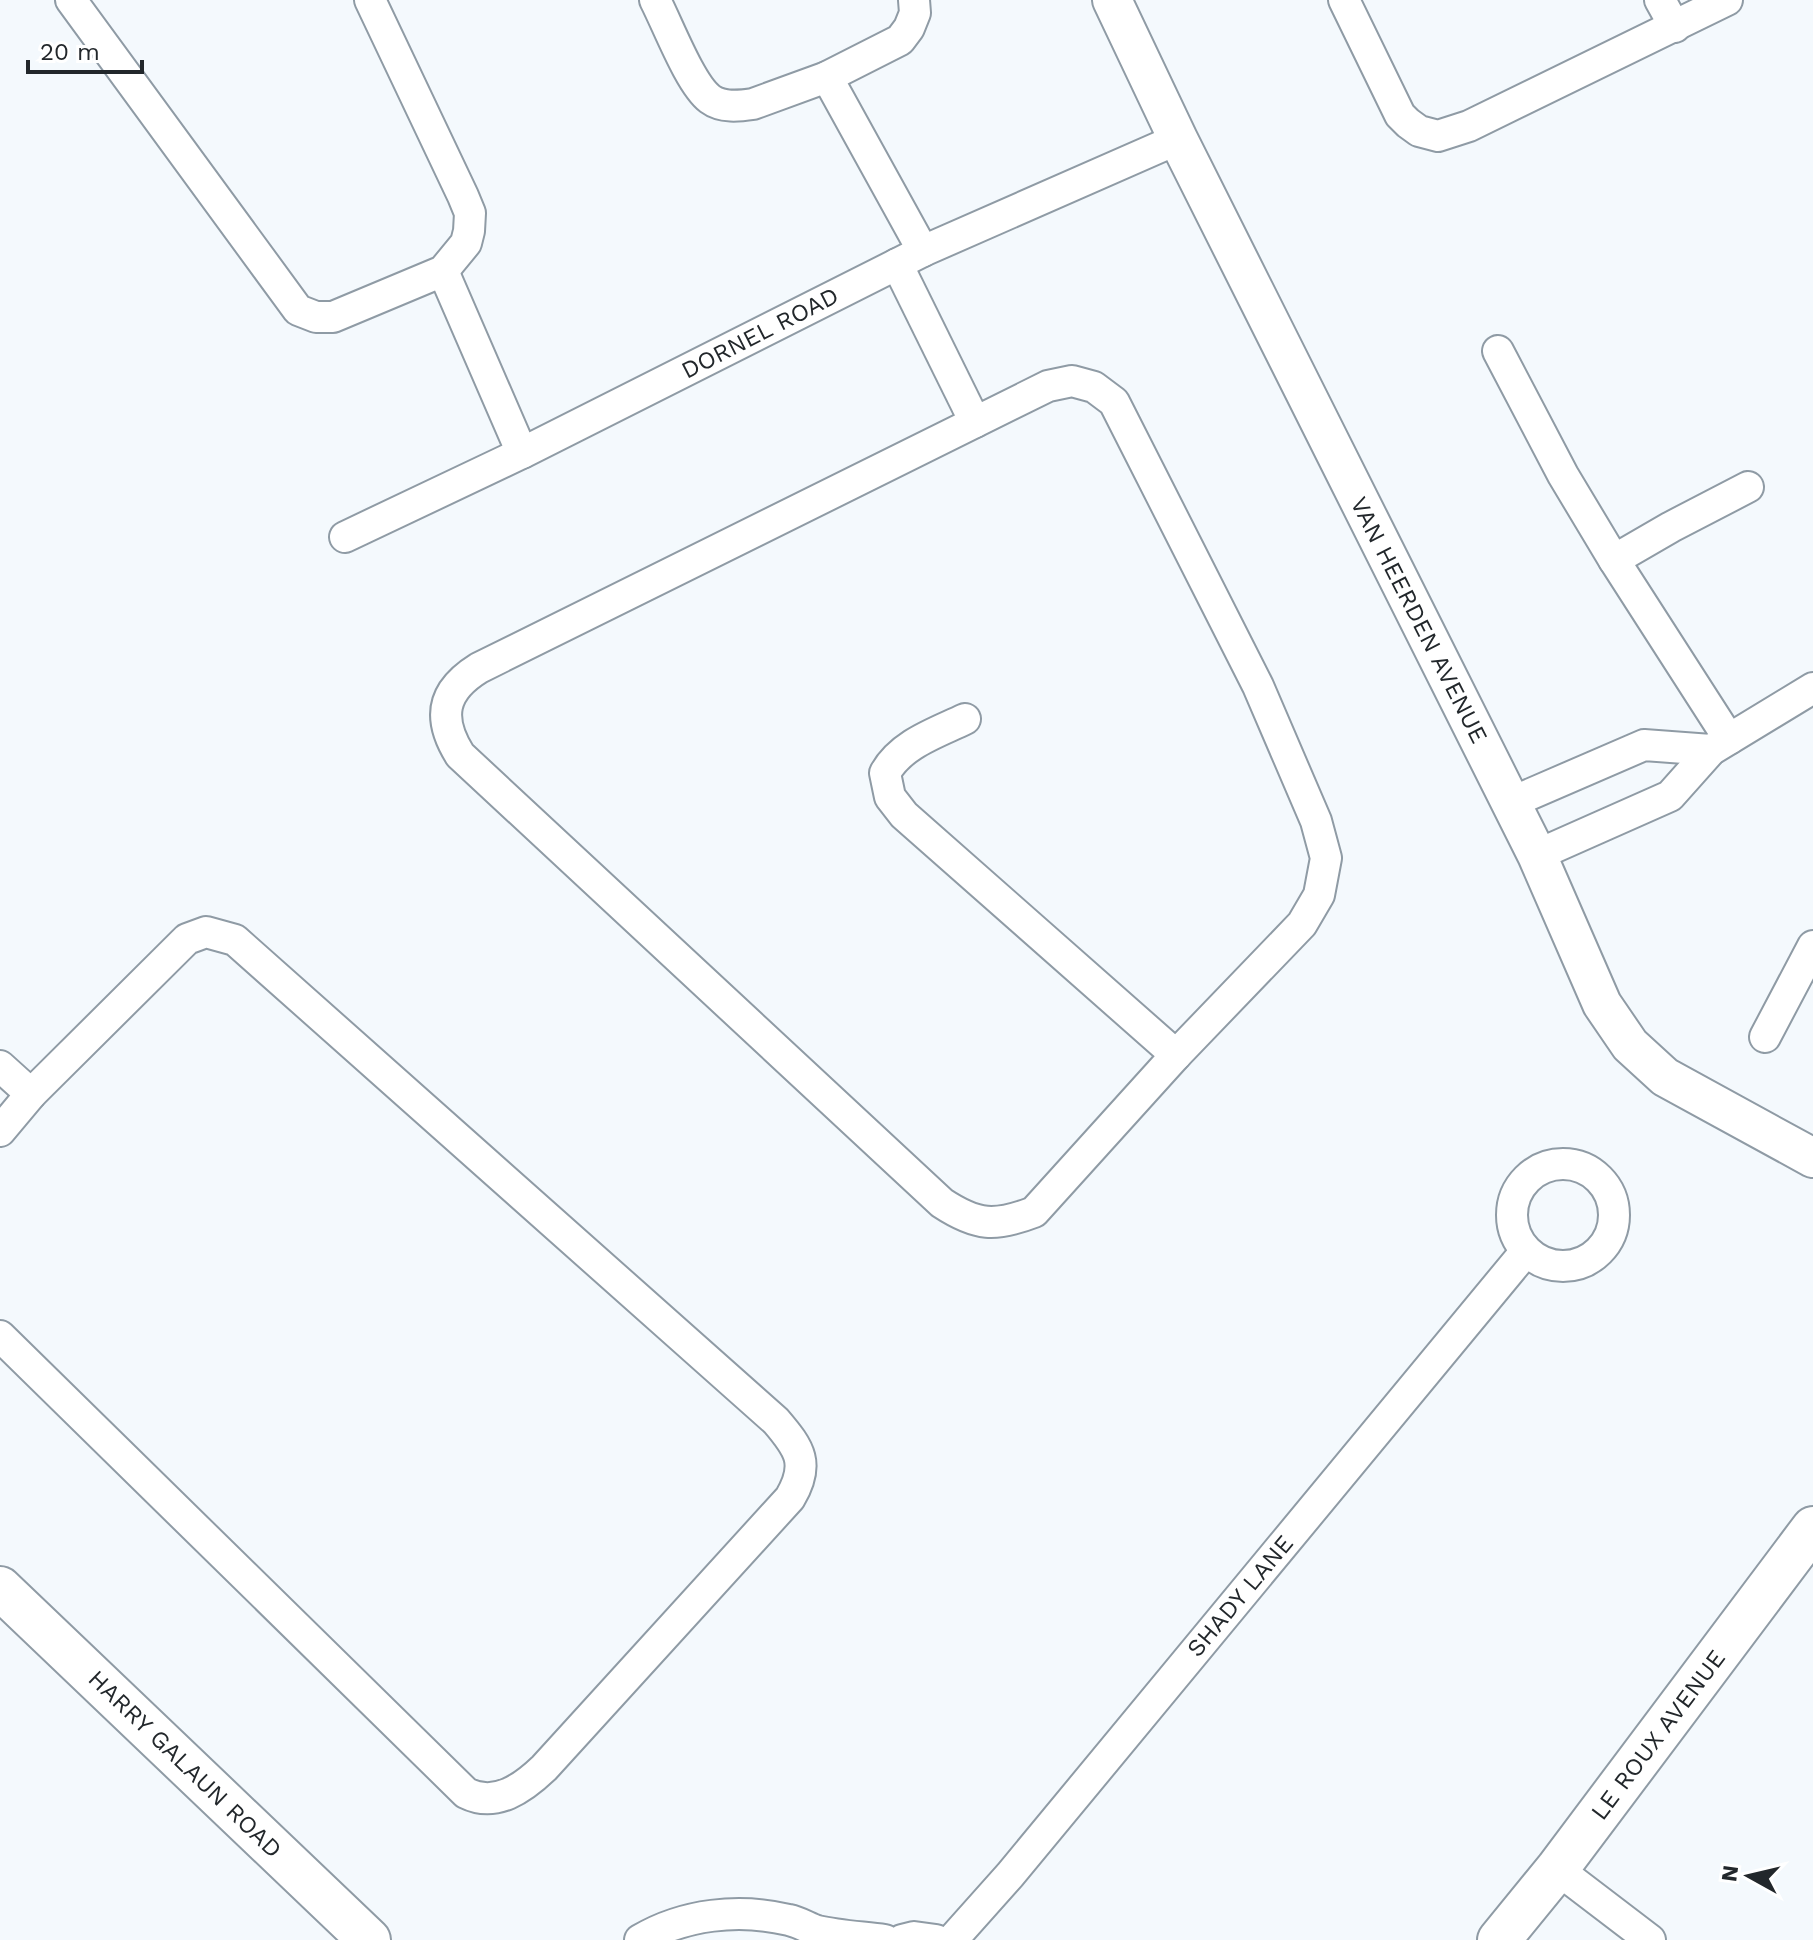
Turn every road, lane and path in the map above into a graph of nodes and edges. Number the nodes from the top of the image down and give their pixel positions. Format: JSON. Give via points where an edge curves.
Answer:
{"nodes":[{"id":1,"x":71,"y":0,"type":"edge"},
{"id":2,"x":370,"y":0,"type":"edge"},
{"id":3,"x":655,"y":0,"type":"edge"},
{"id":4,"x":914,"y":0,"type":"edge"},
{"id":5,"x":1112,"y":0,"type":"edge"},
{"id":6,"x":1344,"y":0,"type":"edge"},
{"id":7,"x":1660,"y":0,"type":"edge"},
{"id":8,"x":1727,"y":0,"type":"edge"},
{"id":9,"x":1675,"y":27,"type":"junction"},
{"id":10,"x":827,"y":77,"type":"junction"},
{"id":11,"x":1178,"y":139,"type":"junction"},
{"id":12,"x":910,"y":258,"type":"junction"},
{"id":13,"x":443,"y":271,"type":"junction"},
{"id":14,"x":1498,"y":351,"type":"dead end"},
{"id":15,"x":975,"y":422,"type":"junction"},
{"id":16,"x":522,"y":453,"type":"junction"},
{"id":17,"x":1748,"y":487,"type":"dead end"},
{"id":18,"x":345,"y":537,"type":"dead end"},
{"id":19,"x":1614,"y":560,"type":"junction"},
{"id":20,"x":1813,"y":688,"type":"edge"},
{"id":21,"x":965,"y":719,"type":"dead end"},
{"id":22,"x":1720,"y":744,"type":"junction"},
{"id":23,"x":1510,"y":803,"type":"junction"},
{"id":24,"x":1537,"y":855,"type":"junction"},
{"id":25,"x":1813,"y":946,"type":"edge"},
{"id":26,"x":1765,"y":1037,"type":"dead end"},
{"id":27,"x":1176,"y":1055,"type":"junction"},
{"id":28,"x":0,"y":1066,"type":"edge"},
{"id":29,"x":31,"y":1094,"type":"junction"},
{"id":30,"x":0,"y":1131,"type":"edge"},
{"id":31,"x":1813,"y":1158,"type":"edge"},
{"id":32,"x":1526,"y":1251,"type":"dead end"},
{"id":33,"x":0,"y":1336,"type":"edge"},
{"id":34,"x":1813,"y":1528,"type":"edge"},
{"id":35,"x":0,"y":1588,"type":"edge"},
{"id":36,"x":1557,"y":1869,"type":"junction"},
{"id":37,"x":820,"y":1935,"type":"edge"},
{"id":38,"x":369,"y":1940,"type":"edge"},
{"id":39,"x":640,"y":1940,"type":"edge"},
{"id":40,"x":885,"y":1940,"type":"edge"},
{"id":41,"x":902,"y":1940,"type":"edge"},
{"id":42,"x":936,"y":1940,"type":"edge"},
{"id":43,"x":952,"y":1940,"type":"edge"},
{"id":44,"x":1499,"y":1940,"type":"edge"},
{"id":45,"x":1650,"y":1940,"type":"edge"}],
"edges":[{"from":1,"to":13,"type":"street","via":[[298,310],[333,317]]},
{"from":2,"to":13,"type":"street","via":[[470,213],[466,243]]},
{"from":3,"to":10,"type":"street","via":[[698,86],[711,100],[731,106],[753,104]]},
{"from":4,"to":10,"type":"street","via":[[915,13],[900,40]]},
{"from":5,"to":11,"type":"street","name":"VAN HEERDEN AVENUE"},
{"from":6,"to":9,"type":"street","via":[[1400,115],[1429,136],[1469,126]]},
{"from":7,"to":9,"type":"street"},
{"from":8,"to":9,"type":"street"},
{"from":10,"to":12,"type":"street"},
{"from":11,"to":12,"type":"street","name":"DORNEL ROAD"},
{"from":11,"to":23,"type":"street","name":"VAN HEERDEN AVENUE"},
{"from":12,"to":15,"type":"street"},
{"from":12,"to":16,"type":"street","name":"DORNEL ROAD"},
{"from":13,"to":16,"type":"street"},
{"from":14,"to":19,"type":"street"},
{"from":15,"to":27,"type":"street","via":[[1048,386],[1072,381],[1094,387],[1114,402],[1258,686],[1316,821],[1326,858],[1312,908]]},
{"from":15,"to":27,"type":"street","via":[[479,668],[460,680],[448,698],[450,738],[460,755],[506,798],[962,1216],[1001,1223],[1034,1212]]},
{"from":16,"to":18,"type":"street","name":"DORNEL ROAD"},
{"from":17,"to":19,"type":"street"},
{"from":19,"to":22,"type":"street"},
{"from":20,"to":22,"type":"street"},
{"from":21,"to":27,"type":"street","via":[[893,759],[885,773],[890,797]]},
{"from":22,"to":23,"type":"street","via":[[1644,745]]},
{"from":22,"to":24,"type":"street","via":[[1670,796]]},
{"from":23,"to":24,"type":"street","name":"VAN HEERDEN AVENUE"},
{"from":24,"to":31,"type":"street","name":"VAN HEERDEN AVENUE","via":[[1602,1004],[1630,1045],[1687,1091]]},
{"from":25,"to":26,"type":"street"},
{"from":28,"to":29,"type":"street"},
{"from":29,"to":30,"type":"street"},
{"from":29,"to":33,"type":"street","via":[[187,939],[206,932],[235,940],[776,1421],[797,1448],[800,1481],[544,1768],[519,1789],[476,1798]]},
{"from":32,"to":43,"type":"street","name":"SHADY LANE"},
{"from":34,"to":36,"type":"main road","name":"LE ROUX AVENUE"},
{"from":35,"to":38,"type":"main road","name":"HARRY GALAUN ROAD"},
{"from":36,"to":44,"type":"main road","name":"LE ROUX AVENUE"},
{"from":36,"to":45,"type":"street"},
{"from":37,"to":39,"type":"street","via":[[792,1921],[723,1914],[677,1922]]},
{"from":37,"to":40,"type":"street"},
{"from":41,"to":42,"type":"street"}]}
